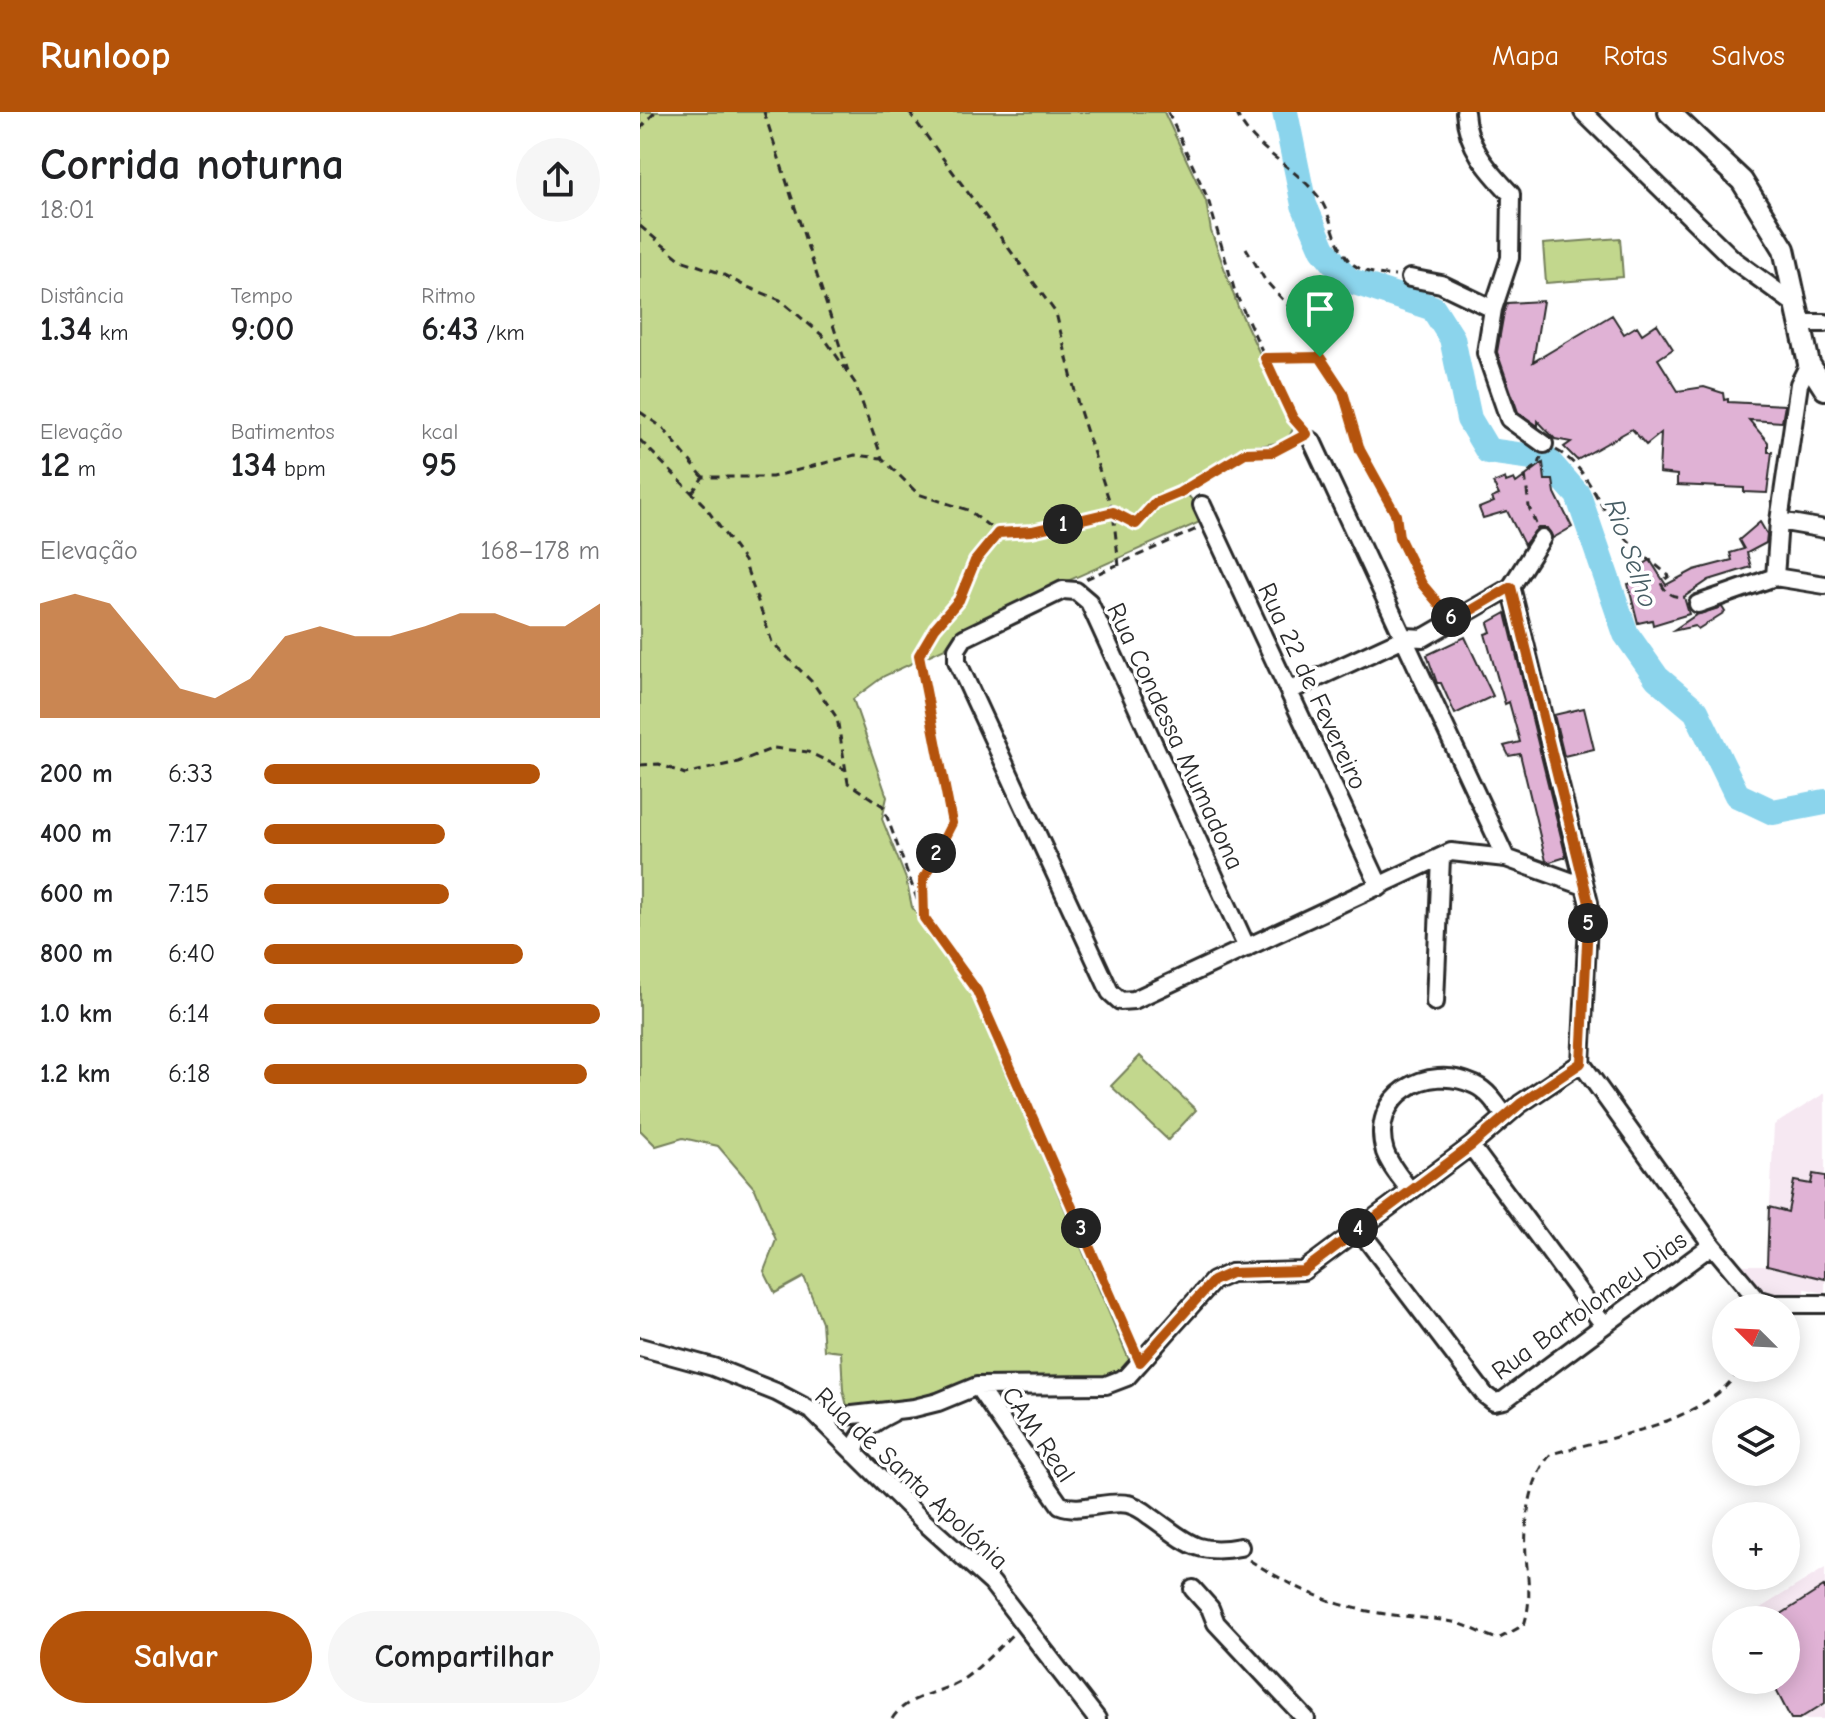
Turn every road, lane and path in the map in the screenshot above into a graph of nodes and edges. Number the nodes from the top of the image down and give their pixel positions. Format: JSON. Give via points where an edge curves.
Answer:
{"nodes":[{"id":1,"x":655,"y":112,"type":"edge"},
{"id":2,"x":764,"y":112,"type":"edge"},
{"id":3,"x":909,"y":112,"type":"edge"},
{"id":4,"x":1168,"y":112,"type":"edge"},
{"id":5,"x":1236,"y":112,"type":"edge"},
{"id":6,"x":1465,"y":112,"type":"edge"},
{"id":7,"x":1583,"y":112,"type":"edge"},
{"id":8,"x":1669,"y":112,"type":"edge"},
{"id":9,"x":640,"y":129,"type":"edge"},
{"id":10,"x":640,"y":226,"type":"edge"},
{"id":11,"x":1246,"y":248,"type":"dead end"},
{"id":12,"x":1410,"y":278,"type":"joint"},
{"id":13,"x":1493,"y":309,"type":"junction"},
{"id":14,"x":1798,"y":314,"type":"junction"},
{"id":15,"x":1825,"y":323,"type":"edge"},
{"id":16,"x":1320,"y":357,"type":"junction"},
{"id":17,"x":1265,"y":358,"type":"junction"},
{"id":18,"x":1809,"y":364,"type":"junction"},
{"id":19,"x":849,"y":375,"type":"junction"},
{"id":20,"x":1825,"y":389,"type":"edge"},
{"id":21,"x":640,"y":412,"type":"edge"},
{"id":22,"x":1310,"y":438,"type":"junction"},
{"id":23,"x":640,"y":440,"type":"edge"},
{"id":24,"x":1544,"y":444,"type":"joint"},
{"id":25,"x":882,"y":458,"type":"junction"},
{"id":26,"x":1539,"y":465,"type":"dead end"},
{"id":27,"x":703,"y":477,"type":"junction"},
{"id":28,"x":692,"y":493,"type":"junction"},
{"id":29,"x":1179,"y":493,"type":"junction"},
{"id":30,"x":1202,"y":505,"type":"joint"},
{"id":31,"x":1113,"y":512,"type":"junction"},
{"id":32,"x":1779,"y":521,"type":"junction"},
{"id":33,"x":1211,"y":523,"type":"junction"},
{"id":34,"x":1825,"y":529,"type":"edge"},
{"id":35,"x":998,"y":533,"type":"junction"},
{"id":36,"x":1542,"y":538,"type":"joint"},
{"id":37,"x":1119,"y":566,"type":"junction"},
{"id":38,"x":1775,"y":577,"type":"junction"},
{"id":39,"x":1825,"y":585,"type":"edge"},
{"id":40,"x":1511,"y":587,"type":"junction"},
{"id":41,"x":1076,"y":591,"type":"junction"},
{"id":42,"x":1696,"y":603,"type":"joint"},
{"id":43,"x":1453,"y":621,"type":"junction"},
{"id":44,"x":1406,"y":637,"type":"junction"},
{"id":45,"x":1289,"y":691,"type":"junction"},
{"id":46,"x":640,"y":765,"type":"edge"},
{"id":47,"x":846,"y":771,"type":"junction"},
{"id":48,"x":1441,"y":857,"type":"junction"},
{"id":49,"x":1506,"y":858,"type":"junction"},
{"id":50,"x":1584,"y":886,"type":"junction"},
{"id":51,"x":1380,"y":887,"type":"junction"},
{"id":52,"x":924,"y":918,"type":"junction"},
{"id":53,"x":1247,"y":948,"type":"junction"},
{"id":54,"x":1435,"y":1002,"type":"dead end"},
{"id":55,"x":1581,"y":1063,"type":"junction"},
{"id":56,"x":1505,"y":1116,"type":"junction"},
{"id":57,"x":1471,"y":1146,"type":"junction"},
{"id":58,"x":1409,"y":1189,"type":"junction"},
{"id":59,"x":1358,"y":1228,"type":"junction"},
{"id":60,"x":1712,"y":1245,"type":"junction"},
{"id":61,"x":1825,"y":1304,"type":"edge"},
{"id":62,"x":1603,"y":1324,"type":"junction"},
{"id":63,"x":640,"y":1347,"type":"edge"},
{"id":64,"x":1140,"y":1362,"type":"junction"},
{"id":65,"x":1730,"y":1382,"type":"edge"},
{"id":66,"x":977,"y":1386,"type":"junction"},
{"id":67,"x":812,"y":1411,"type":"junction"},
{"id":68,"x":892,"y":1411,"type":"junction"},
{"id":69,"x":836,"y":1435,"type":"junction"},
{"id":70,"x":855,"y":1454,"type":"junction"},
{"id":71,"x":1240,"y":1547,"type":"joint"},
{"id":72,"x":1193,"y":1589,"type":"dead end"},
{"id":73,"x":1025,"y":1623,"type":"junction"},
{"id":74,"x":892,"y":1719,"type":"edge"},
{"id":75,"x":1097,"y":1719,"type":"edge"},
{"id":76,"x":1306,"y":1719,"type":"edge"}],
"edges":[{"from":1,"to":9,"type":"path"},
{"from":2,"to":19,"type":"path"},
{"from":3,"to":31,"type":"path","via":[[1056,313],[1079,408]]},
{"from":4,"to":17,"type":"path","via":[[1208,199],[1235,292]]},
{"from":5,"to":12,"type":"path","via":[[1275,159],[1324,204],[1341,249],[1354,265]]},
{"from":6,"to":13,"type":"street","via":[[1466,130],[1485,167],[1511,194],[1510,258]]},
{"from":7,"to":14,"type":"street","via":[[1734,260]]},
{"from":8,"to":14,"type":"street","via":[[1742,181],[1784,249]]},
{"from":10,"to":19,"type":"path","via":[[681,260],[780,300],[823,336]]},
{"from":11,"to":16,"type":"path","via":[[1265,280],[1315,335],[1324,350]]},
{"from":12,"to":13,"type":"street","via":[[1441,284]]},
{"from":13,"to":24,"type":"street","via":[[1486,353],[1509,419]]},
{"from":14,"to":15,"type":"street"},
{"from":14,"to":18,"type":"street"},
{"from":16,"to":17,"type":"path"},
{"from":16,"to":43,"type":"path","via":[[1343,392],[1360,450],[1396,515],[1399,537],[1416,572]]},
{"from":17,"to":22,"type":"path","via":[[1293,418]]},
{"from":18,"to":20,"type":"street"},
{"from":18,"to":32,"type":"street","via":[[1799,384]]},
{"from":19,"to":25,"type":"path"},
{"from":21,"to":27,"type":"path","via":[[663,428]]},
{"from":22,"to":29,"type":"path","via":[[1273,452],[1245,453]]},
{"from":22,"to":44,"type":"street"},
{"from":23,"to":28,"type":"path"},
{"from":24,"to":42,"type":"path","via":[[1567,456],[1587,476],[1616,528],[1669,576],[1661,583],[1665,592]]},
{"from":25,"to":27,"type":"path","via":[[855,455],[772,477]]},
{"from":25,"to":35,"type":"path","via":[[918,494],[968,510]]},
{"from":26,"to":36,"type":"path","via":[[1525,474],[1529,507]]},
{"from":27,"to":28,"type":"path"},
{"from":28,"to":47,"type":"path","via":[[744,561],[772,642],[813,683],[837,718]]},
{"from":29,"to":30,"type":"path"},
{"from":29,"to":31,"type":"path","via":[[1155,503],[1136,524]]},
{"from":30,"to":33,"type":"street","name":"Rua 22 de Fevereiro"},
{"from":31,"to":35,"type":"path","via":[[1032,531]]},
{"from":31,"to":37,"type":"path"},
{"from":32,"to":34,"type":"street"},
{"from":32,"to":38,"type":"street"},
{"from":33,"to":37,"type":"path"},
{"from":33,"to":45,"type":"street","name":"Rua 22 de Fevereiro"},
{"from":35,"to":52,"type":"path","via":[[975,561],[959,600],[919,655],[952,823],[923,880]]},
{"from":36,"to":40,"type":"street"},
{"from":37,"to":41,"type":"path","via":[[1083,580]]},
{"from":38,"to":39,"type":"street"},
{"from":38,"to":42,"type":"street"},
{"from":40,"to":43,"type":"street"},
{"from":40,"to":50,"type":"street"},
{"from":41,"to":53,"type":"street","name":"Rua Condessa Mumadona","via":[[1089,602]]},
{"from":41,"to":53,"type":"street","name":"Rua Condessa Mumadona","via":[[1063,590],[964,638],[957,661],[1110,992],[1120,1001],[1134,1000]]},
{"from":43,"to":44,"type":"street","via":[[1423,638]]},
{"from":44,"to":45,"type":"street"},
{"from":44,"to":49,"type":"street"},
{"from":45,"to":51,"type":"street","name":"Rua 22 de Fevereiro"},
{"from":46,"to":47,"type":"path","via":[[659,764],[685,774],[774,748],[808,752]]},
{"from":47,"to":52,"type":"path","via":[[848,783],[883,806]]},
{"from":48,"to":49,"type":"street","via":[[1451,852]]},
{"from":48,"to":51,"type":"street"},
{"from":48,"to":54,"type":"street"},
{"from":49,"to":50,"type":"street"},
{"from":50,"to":55,"type":"street","via":[[1589,903]]},
{"from":51,"to":53,"type":"street"},
{"from":52,"to":64,"type":"path","via":[[977,991]]},
{"from":55,"to":56,"type":"street"},
{"from":55,"to":60,"type":"street"},
{"from":56,"to":57,"type":"street"},
{"from":56,"to":58,"type":"street","via":[[1486,1092],[1456,1078],[1433,1077],[1409,1086],[1386,1116],[1383,1140],[1391,1166]]},
{"from":57,"to":58,"type":"street"},
{"from":57,"to":62,"type":"street"},
{"from":58,"to":59,"type":"street"},
{"from":59,"to":62,"type":"street","name":"Rua Bartolomeu Dias","via":[[1494,1402],[1504,1400]]},
{"from":59,"to":64,"type":"street","via":[[1303,1271],[1231,1273],[1213,1281]]},
{"from":60,"to":61,"type":"street","via":[[1757,1299]]},
{"from":60,"to":62,"type":"street","name":"Rua Bartolomeu Dias"},
{"from":63,"to":67,"type":"street","name":"Rua de Santa Apolónia","via":[[727,1372]]},
{"from":64,"to":66,"type":"street","via":[[1127,1377],[1106,1385]]},
{"from":65,"to":71,"type":"path","via":[[1678,1417],[1551,1454],[1541,1465],[1527,1527],[1529,1611],[1524,1625],[1498,1639],[1457,1622],[1374,1612],[1320,1598],[1247,1559]]},
{"from":66,"to":68,"type":"street","via":[[938,1402]]},
{"from":66,"to":71,"type":"street","name":"CAM Real","via":[[1060,1505],[1069,1509],[1126,1503],[1183,1542],[1222,1552]]},
{"from":67,"to":68,"type":"street","via":[[844,1416]]},
{"from":67,"to":69,"type":"street","name":"Rua de Santa Apolónia"},
{"from":68,"to":69,"type":"street","via":[[855,1421]]},
{"from":68,"to":70,"type":"street","via":[[862,1434]]},
{"from":69,"to":70,"type":"street","name":"Rua de Santa Apolónia"},
{"from":70,"to":73,"type":"street","name":"Rua de Santa Apolónia","via":[[992,1583]]},
{"from":72,"to":76,"type":"street","via":[[1216,1623]]},
{"from":73,"to":74,"type":"path","via":[[965,1678],[910,1700]]},
{"from":73,"to":75,"type":"street","name":"Rua de Santa Apolónia"}]}
